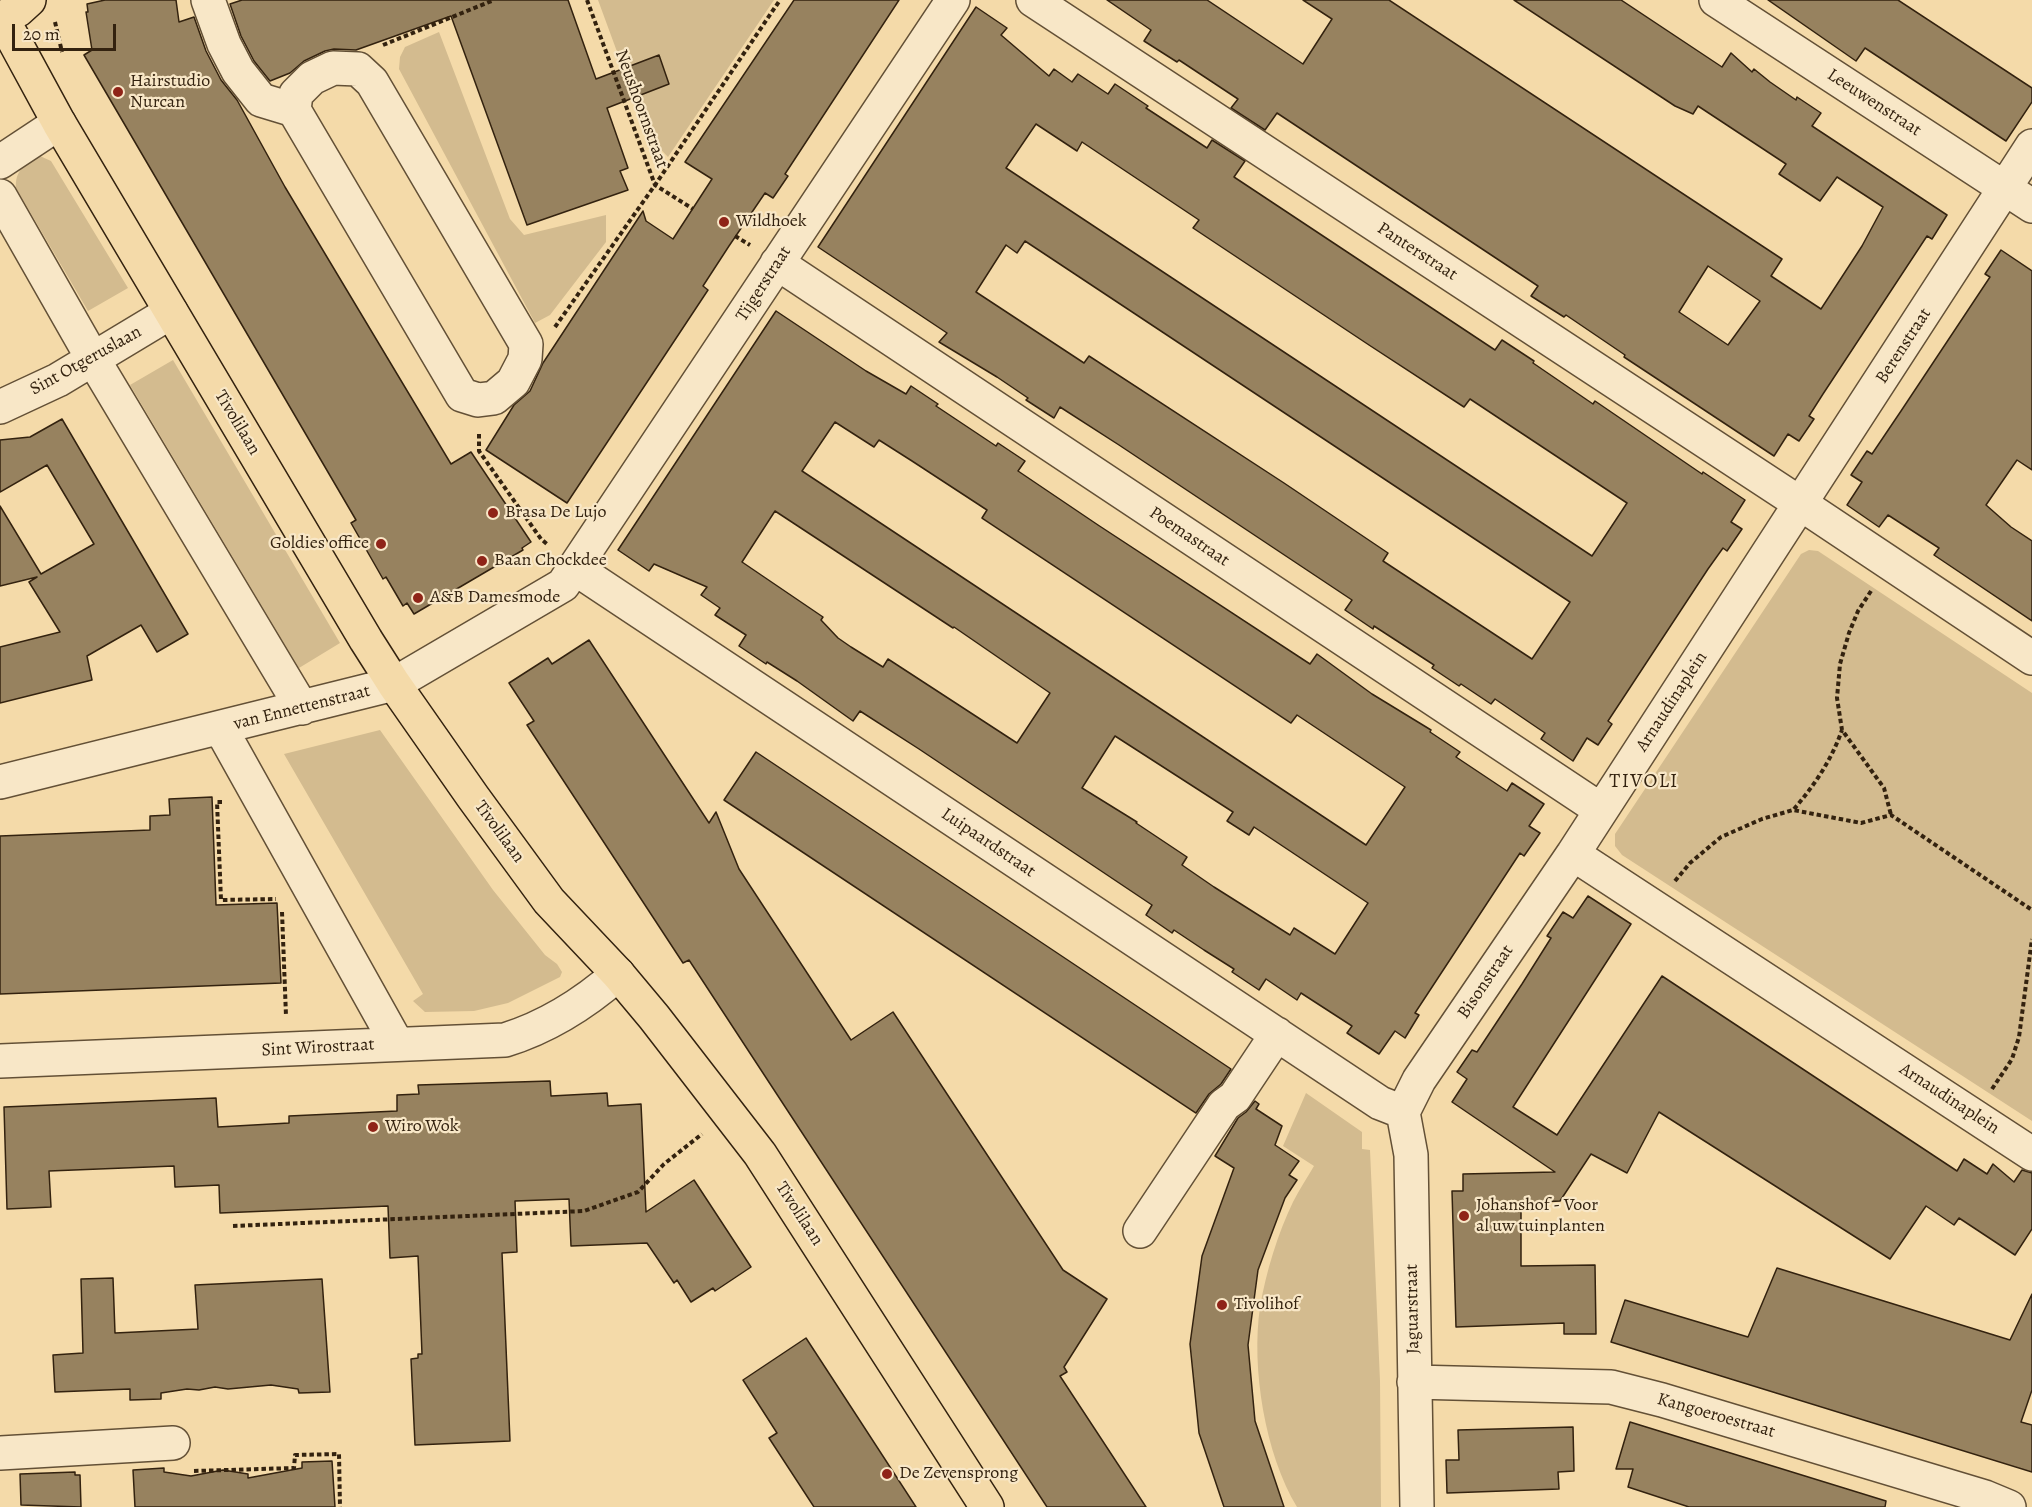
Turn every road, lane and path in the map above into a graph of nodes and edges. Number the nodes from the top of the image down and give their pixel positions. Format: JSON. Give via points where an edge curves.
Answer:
{"nodes":[{"id":1,"x":29,"y":0,"type":"edge"},
{"id":2,"x":208,"y":0,"type":"edge"},
{"id":3,"x":494,"y":0,"type":"edge"},
{"id":4,"x":587,"y":0,"type":"edge"},
{"id":5,"x":780,"y":0,"type":"edge"},
{"id":6,"x":953,"y":0,"type":"edge"},
{"id":7,"x":1033,"y":0,"type":"edge"},
{"id":8,"x":1716,"y":0,"type":"edge"},
{"id":9,"x":1,"y":18,"type":"edge"},
{"id":10,"x":358,"y":69,"type":"junction"},
{"id":11,"x":294,"y":110,"type":"junction"},
{"id":12,"x":59,"y":123,"type":"junction"},
{"id":13,"x":2032,"y":146,"type":"edge"},
{"id":14,"x":0,"y":162,"type":"edge"},
{"id":15,"x":655,"y":185,"type":"junction"},
{"id":16,"x":0,"y":196,"type":"edge"},
{"id":17,"x":2019,"y":197,"type":"edge"},
{"id":18,"x":693,"y":209,"type":"dead end"},
{"id":19,"x":777,"y":263,"type":"junction"},
{"id":20,"x":171,"y":312,"type":"junction"},
{"id":21,"x":526,"y":344,"type":"junction"},
{"id":22,"x":93,"y":359,"type":"junction"},
{"id":23,"x":0,"y":407,"type":"edge"},
{"id":24,"x":479,"y":451,"type":"dead end"},
{"id":25,"x":1802,"y":504,"type":"junction"},
{"id":26,"x":1889,"y":563,"type":"junction"},
{"id":27,"x":576,"y":569,"type":"junction"},
{"id":28,"x":2032,"y":658,"type":"edge"},
{"id":29,"x":394,"y":684,"type":"junction"},
{"id":30,"x":302,"y":708,"type":"junction"},
{"id":31,"x":221,"y":729,"type":"junction"},
{"id":32,"x":1842,"y":730,"type":"junction"},
{"id":33,"x":0,"y":782,"type":"edge"},
{"id":34,"x":253,"y":789,"type":"junction"},
{"id":35,"x":1601,"y":810,"type":"junction"},
{"id":36,"x":1793,"y":810,"type":"junction"},
{"id":37,"x":1891,"y":815,"type":"junction"},
{"id":38,"x":1573,"y":854,"type":"junction"},
{"id":39,"x":282,"y":899,"type":"dead end"},
{"id":40,"x":1654,"y":907,"type":"junction"},
{"id":41,"x":282,"y":910,"type":"dead end"},
{"id":42,"x":2032,"y":910,"type":"edge"},
{"id":43,"x":2032,"y":939,"type":"edge"},
{"id":44,"x":618,"y":974,"type":"junction"},
{"id":45,"x":1277,"y":1034,"type":"junction"},
{"id":46,"x":397,"y":1044,"type":"junction"},
{"id":47,"x":288,"y":1050,"type":"junction"},
{"id":48,"x":0,"y":1061,"type":"edge"},
{"id":49,"x":1403,"y":1112,"type":"junction"},
{"id":50,"x":729,"y":1113,"type":"junction"},
{"id":51,"x":1974,"y":1115,"type":"junction"},
{"id":52,"x":2032,"y":1154,"type":"edge"},
{"id":53,"x":233,"y":1226,"type":"dead end"},
{"id":54,"x":1140,"y":1231,"type":"dead end"},
{"id":55,"x":1414,"y":1382,"type":"junction"},
{"id":56,"x":173,"y":1443,"type":"joint"},
{"id":57,"x":0,"y":1453,"type":"edge"},
{"id":58,"x":340,"y":1507,"type":"edge"},
{"id":59,"x":987,"y":1507,"type":"edge"},
{"id":60,"x":1417,"y":1507,"type":"edge"},
{"id":61,"x":2009,"y":1507,"type":"edge"}],
"edges":[{"from":1,"to":9,"type":"main road"},
{"from":2,"to":11,"type":"street","via":[[238,72],[261,100]]},
{"from":3,"to":10,"type":"path","via":[[381,45]]},
{"from":4,"to":15,"type":"path","name":"Neushoornstraat"},
{"from":5,"to":15,"type":"path"},
{"from":6,"to":19,"type":"street","name":"Tijgerstraat"},
{"from":7,"to":25,"type":"street","name":"Panterstraat"},
{"from":8,"to":17,"type":"street","name":"Leeuwenstraat"},
{"from":9,"to":12,"type":"main road","name":"Tivolilaan"},
{"from":10,"to":11,"type":"street","via":[[333,68],[312,78],[296,94]]},
{"from":10,"to":21,"type":"street","via":[[372,82]]},
{"from":11,"to":21,"type":"street","via":[[462,395],[478,400],[494,398],[513,382],[525,359]]},
{"from":12,"to":14,"type":"street"},
{"from":12,"to":20,"type":"main road","name":"Tivolilaan"},
{"from":13,"to":17,"type":"street","name":"Berenstraat"},
{"from":15,"to":18,"type":"path","name":"Neushoornstraat"},
{"from":15,"to":21,"type":"path","via":[[552,331]]},
{"from":16,"to":22,"type":"street"},
{"from":17,"to":25,"type":"street","name":"Berenstraat"},
{"from":19,"to":27,"type":"street","name":"Tijgerstraat"},
{"from":19,"to":35,"type":"street","name":"Poemastraat"},
{"from":20,"to":22,"type":"street","name":"Sint Otgeruslaan"},
{"from":20,"to":29,"type":"main road","name":"Tivolilaan"},
{"from":22,"to":23,"type":"street","name":"Sint Otgeruslaan"},
{"from":22,"to":30,"type":"street"},
{"from":24,"to":27,"type":"path","via":[[541,538]]},
{"from":25,"to":26,"type":"street"},
{"from":25,"to":35,"type":"street","name":"Arnaudinaplein"},
{"from":26,"to":28,"type":"street"},
{"from":26,"to":32,"type":"path","via":[[1858,611],[1840,664],[1837,698]]},
{"from":27,"to":29,"type":"street","name":"van Ennettenstraat","via":[[563,585]]},
{"from":27,"to":45,"type":"street","name":"Luipaardstraat"},
{"from":29,"to":30,"type":"street","name":"van Ennettenstraat"},
{"from":29,"to":44,"type":"main road","name":"Tivolilaan","via":[[549,901]]},
{"from":30,"to":31,"type":"street","name":"van Ennettenstraat"},
{"from":31,"to":33,"type":"street","name":"van Ennettenstraat"},
{"from":31,"to":34,"type":"street"},
{"from":32,"to":36,"type":"path","via":[[1835,749]]},
{"from":32,"to":37,"type":"path","via":[[1884,788]]},
{"from":34,"to":39,"type":"path","via":[[234,801],[217,802],[221,900]]},
{"from":34,"to":46,"type":"street"},
{"from":35,"to":38,"type":"street","name":"Arnaudinaplein"},
{"from":36,"to":37,"type":"path","via":[[1861,823]]},
{"from":36,"to":40,"type":"path","via":[[1720,837],[1690,863]]},
{"from":37,"to":42,"type":"path"},
{"from":38,"to":40,"type":"street","name":"Arnaudinaplein"},
{"from":38,"to":49,"type":"street","name":"Bisonstraat","via":[[1419,1080]]},
{"from":40,"to":51,"type":"street","name":"Arnaudinaplein"},
{"from":41,"to":47,"type":"path"},
{"from":43,"to":51,"type":"path","via":[[2023,1016],[2012,1059]]},
{"from":44,"to":46,"type":"street","name":"Sint Wirostraat","via":[[598,991],[531,1032],[505,1040]]},
{"from":44,"to":50,"type":"main road","name":"Tivolilaan"},
{"from":45,"to":49,"type":"street","name":"Luipaardstraat","via":[[1380,1103]]},
{"from":45,"to":54,"type":"street"},
{"from":46,"to":47,"type":"street","name":"Sint Wirostraat"},
{"from":47,"to":48,"type":"street","name":"Sint Wirostraat"},
{"from":49,"to":55,"type":"street","name":"Jaguarstraat","via":[[1411,1155]]},
{"from":50,"to":53,"type":"path","via":[[664,1164],[638,1192],[584,1211]]},
{"from":50,"to":59,"type":"main road","name":"Tivolilaan","via":[[760,1154]]},
{"from":51,"to":52,"type":"street","name":"Arnaudinaplein"},
{"from":55,"to":60,"type":"street","name":"Jaguarstraat"},
{"from":55,"to":61,"type":"street","name":"Kangoeroestraat","via":[[1611,1387],[1685,1406]]},
{"from":56,"to":57,"type":"street"},
{"from":56,"to":58,"type":"path","via":[[174,1472],[294,1468],[295,1455],[339,1454]]}]}
